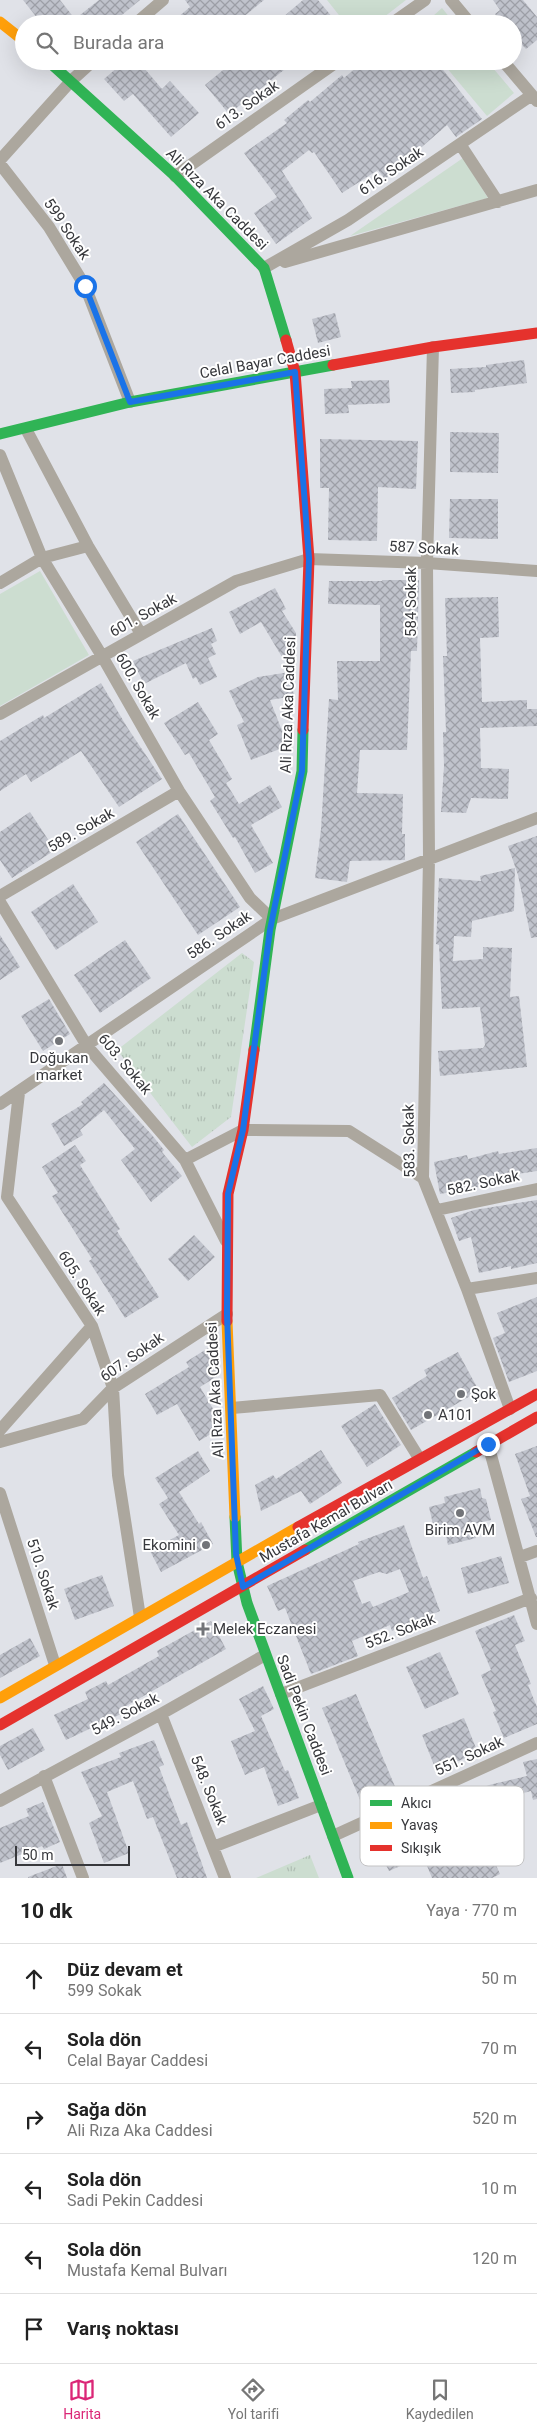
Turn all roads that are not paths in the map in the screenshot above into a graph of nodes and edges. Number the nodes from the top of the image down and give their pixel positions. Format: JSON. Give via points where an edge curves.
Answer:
{"nodes":[{"id":1,"x":425,"y":0,"type":"edge"},
{"id":2,"x":451,"y":0,"type":"edge"},
{"id":3,"x":158,"y":1,"type":"edge"},
{"id":4,"x":144,"y":15,"type":"edge"},
{"id":5,"x":404,"y":15,"type":"edge"},
{"id":6,"x":464,"y":15,"type":"edge"},
{"id":7,"x":0,"y":22,"type":"edge"},
{"id":8,"x":15,"y":34,"type":"edge"},
{"id":9,"x":58,"y":70,"type":"edge"},
{"id":10,"x":83,"y":70,"type":"edge"},
{"id":11,"x":325,"y":70,"type":"edge"},
{"id":12,"x":511,"y":70,"type":"edge"},
{"id":13,"x":71,"y":81,"type":"junction"},
{"id":14,"x":534,"y":98,"type":"edge"},
{"id":15,"x":460,"y":144,"type":"junction"},
{"id":16,"x":0,"y":160,"type":"edge"},
{"id":17,"x":0,"y":164,"type":"edge"},
{"id":18,"x":175,"y":176,"type":"junction"},
{"id":19,"x":537,"y":190,"type":"edge"},
{"id":20,"x":498,"y":202,"type":"junction"},
{"id":21,"x":264,"y":268,"type":"junction"},
{"id":22,"x":537,"y":333,"type":"edge"},
{"id":23,"x":433,"y":347,"type":"junction"},
{"id":24,"x":295,"y":372,"type":"junction"},
{"id":25,"x":130,"y":402,"type":"junction"},
{"id":26,"x":26,"y":429,"type":"junction"},
{"id":27,"x":0,"y":434,"type":"edge"},
{"id":28,"x":0,"y":455,"type":"edge"},
{"id":29,"x":88,"y":546,"type":"junction"},
{"id":30,"x":42,"y":558,"type":"junction"},
{"id":31,"x":309,"y":559,"type":"junction"},
{"id":32,"x":427,"y":563,"type":"junction"},
{"id":33,"x":537,"y":571,"type":"edge"},
{"id":34,"x":0,"y":582,"type":"edge"},
{"id":35,"x":142,"y":634,"type":"junction"},
{"id":36,"x":102,"y":656,"type":"junction"},
{"id":37,"x":0,"y":714,"type":"edge"},
{"id":38,"x":179,"y":791,"type":"junction"},
{"id":39,"x":537,"y":818,"type":"edge"},
{"id":40,"x":429,"y":858,"type":"junction"},
{"id":41,"x":0,"y":896,"type":"edge"},
{"id":42,"x":0,"y":902,"type":"edge"},
{"id":43,"x":272,"y":919,"type":"junction"},
{"id":44,"x":87,"y":1046,"type":"junction"},
{"id":45,"x":19,"y":1093,"type":"junction"},
{"id":46,"x":0,"y":1104,"type":"edge"},
{"id":47,"x":243,"y":1130,"type":"junction"},
{"id":48,"x":185,"y":1160,"type":"junction"},
{"id":49,"x":423,"y":1178,"type":"junction"},
{"id":50,"x":537,"y":1189,"type":"edge"},
{"id":51,"x":4,"y":1201,"type":"edge"},
{"id":52,"x":437,"y":1210,"type":"junction"},
{"id":53,"x":227,"y":1244,"type":"junction"},
{"id":54,"x":537,"y":1278,"type":"edge"},
{"id":55,"x":467,"y":1289,"type":"junction"},
{"id":56,"x":227,"y":1314,"type":"junction"},
{"id":57,"x":92,"y":1326,"type":"junction"},
{"id":58,"x":113,"y":1388,"type":"junction"},
{"id":59,"x":537,"y":1394,"type":"edge"},
{"id":60,"x":232,"y":1408,"type":"junction"},
{"id":61,"x":510,"y":1409,"type":"junction"},
{"id":62,"x":537,"y":1416,"type":"edge"},
{"id":63,"x":0,"y":1430,"type":"edge"},
{"id":64,"x":0,"y":1442,"type":"edge"},
{"id":65,"x":488,"y":1444,"type":"junction"},
{"id":66,"x":419,"y":1458,"type":"junction"},
{"id":67,"x":0,"y":1493,"type":"edge"},
{"id":68,"x":537,"y":1551,"type":"edge"},
{"id":69,"x":520,"y":1557,"type":"junction"},
{"id":70,"x":237,"y":1562,"type":"junction"},
{"id":71,"x":243,"y":1587,"type":"junction"},
{"id":72,"x":530,"y":1598,"type":"junction"},
{"id":73,"x":140,"y":1617,"type":"junction"},
{"id":74,"x":537,"y":1624,"type":"edge"},
{"id":75,"x":265,"y":1655,"type":"junction"},
{"id":76,"x":55,"y":1666,"type":"junction"},
{"id":77,"x":281,"y":1694,"type":"junction"},
{"id":78,"x":0,"y":1698,"type":"edge"},
{"id":79,"x":161,"y":1714,"type":"junction"},
{"id":80,"x":0,"y":1725,"type":"edge"},
{"id":81,"x":537,"y":1742,"type":"edge"},
{"id":82,"x":44,"y":1776,"type":"junction"},
{"id":83,"x":442,"y":1786,"type":"edge"},
{"id":84,"x":0,"y":1801,"type":"edge"},
{"id":85,"x":322,"y":1805,"type":"junction"},
{"id":86,"x":360,"y":1824,"type":"edge"},
{"id":87,"x":333,"y":1836,"type":"junction"},
{"id":88,"x":213,"y":1847,"type":"junction"},
{"id":89,"x":83,"y":1878,"type":"edge"},
{"id":90,"x":225,"y":1878,"type":"edge"},
{"id":91,"x":348,"y":1878,"type":"edge"}],
"edges":[{"from":1,"to":5,"type":"street"},
{"from":2,"to":6,"type":"street"},
{"from":3,"to":4,"type":"street"},
{"from":7,"to":8,"type":"street"},
{"from":9,"to":13,"type":"street","name":"Ali Rıza Aka Caddesi"},
{"from":10,"to":13,"type":"street"},
{"from":11,"to":18,"type":"street","name":"613. Sokak"},
{"from":12,"to":14,"type":"street"},
{"from":13,"to":16,"type":"street"},
{"from":13,"to":18,"type":"street","name":"Ali Rıza Aka Caddesi"},
{"from":14,"to":15,"type":"street","name":"616. Sokak"},
{"from":15,"to":20,"type":"street"},
{"from":15,"to":21,"type":"street","name":"616. Sokak","via":[[348,220]]},
{"from":17,"to":25,"type":"street","name":"599 Sokak","via":[[48,227],[85,286]]},
{"from":18,"to":21,"type":"street","name":"Ali Rıza Aka Caddesi"},
{"from":19,"to":20,"type":"street"},
{"from":20,"to":21,"type":"street"},
{"from":21,"to":24,"type":"street","name":"Ali Rıza Aka Caddesi"},
{"from":22,"to":23,"type":"street","name":"Celal Bayar Caddesi"},
{"from":23,"to":24,"type":"street","name":"Celal Bayar Caddesi"},
{"from":23,"to":32,"type":"street","name":"584 Sokak"},
{"from":24,"to":25,"type":"street","name":"Celal Bayar Caddesi"},
{"from":24,"to":31,"type":"street","name":"Ali Rıza Aka Caddesi"},
{"from":25,"to":26,"type":"street","name":"Celal Bayar Caddesi"},
{"from":26,"to":27,"type":"street","name":"Celal Bayar Caddesi"},
{"from":26,"to":29,"type":"street"},
{"from":28,"to":30,"type":"street","name":"600. Sokak"},
{"from":29,"to":30,"type":"street"},
{"from":29,"to":35,"type":"street"},
{"from":30,"to":34,"type":"street"},
{"from":30,"to":36,"type":"street","name":"600. Sokak"},
{"from":31,"to":32,"type":"street","name":"587 Sokak"},
{"from":31,"to":35,"type":"street","name":"601. Sokak","via":[[236,581]]},
{"from":31,"to":43,"type":"street","name":"Ali Rıza Aka Caddesi","via":[[302,771]]},
{"from":32,"to":33,"type":"street","name":"587 Sokak"},
{"from":32,"to":40,"type":"street","name":"584 Sokak"},
{"from":35,"to":36,"type":"street","name":"601. Sokak"},
{"from":36,"to":37,"type":"street","name":"601. Sokak"},
{"from":36,"to":38,"type":"street","name":"600. Sokak"},
{"from":38,"to":41,"type":"street","name":"589. Sokak"},
{"from":38,"to":43,"type":"street","name":"600. Sokak","via":[[250,898]]},
{"from":39,"to":40,"type":"street","name":"586. Sokak"},
{"from":40,"to":43,"type":"street","name":"586. Sokak"},
{"from":40,"to":49,"type":"street","name":"583. Sokak"},
{"from":42,"to":44,"type":"street","name":"603. Sokak"},
{"from":43,"to":44,"type":"street","name":"586. Sokak"},
{"from":43,"to":47,"type":"street","name":"Ali Rıza Aka Caddesi"},
{"from":44,"to":45,"type":"street","name":"586. Sokak"},
{"from":44,"to":48,"type":"street","name":"603. Sokak"},
{"from":45,"to":46,"type":"street","name":"586. Sokak"},
{"from":45,"to":51,"type":"street","name":"605. Sokak"},
{"from":47,"to":48,"type":"street"},
{"from":47,"to":49,"type":"street","via":[[349,1131]]},
{"from":47,"to":53,"type":"street","name":"Ali Rıza Aka Caddesi","via":[[228,1194]]},
{"from":48,"to":53,"type":"street","name":"603. Sokak"},
{"from":49,"to":52,"type":"street","name":"583. Sokak"},
{"from":50,"to":52,"type":"street","name":"582. Sokak"},
{"from":51,"to":57,"type":"street","name":"605. Sokak"},
{"from":52,"to":55,"type":"street","name":"583. Sokak"},
{"from":53,"to":56,"type":"street","name":"Ali Rıza Aka Caddesi"},
{"from":54,"to":55,"type":"street"},
{"from":55,"to":61,"type":"street","name":"583. Sokak"},
{"from":56,"to":58,"type":"street","name":"607. Sokak"},
{"from":56,"to":60,"type":"street","name":"Ali Rıza Aka Caddesi"},
{"from":57,"to":58,"type":"street","name":"605. Sokak"},
{"from":57,"to":63,"type":"street"},
{"from":58,"to":64,"type":"street","name":"607. Sokak","via":[[82,1419]]},
{"from":58,"to":73,"type":"street","name":"605. Sokak","via":[[118,1475]]},
{"from":59,"to":61,"type":"street","name":"Mustafa Kemal Bulvarı"},
{"from":60,"to":66,"type":"street","via":[[380,1395]]},
{"from":60,"to":70,"type":"street","name":"Ali Rıza Aka Caddesi"},
{"from":61,"to":66,"type":"street","name":"Mustafa Kemal Bulvarı"},
{"from":62,"to":65,"type":"street","name":"Mustafa Kemal Bulvarı"},
{"from":65,"to":69,"type":"street"},
{"from":65,"to":71,"type":"street","name":"Mustafa Kemal Bulvarı"},
{"from":66,"to":70,"type":"street","name":"Mustafa Kemal Bulvarı"},
{"from":67,"to":76,"type":"street","name":"510. Sokak"},
{"from":68,"to":69,"type":"street"},
{"from":69,"to":72,"type":"street"},
{"from":70,"to":71,"type":"street","name":"Sadi Pekin Caddesi"},
{"from":70,"to":73,"type":"street","name":"Mustafa Kemal Bulvarı"},
{"from":71,"to":75,"type":"street","name":"Sadi Pekin Caddesi"},
{"from":71,"to":80,"type":"street","name":"Mustafa Kemal Bulvarı"},
{"from":72,"to":74,"type":"street"},
{"from":72,"to":77,"type":"street","name":"552. Sokak"},
{"from":73,"to":76,"type":"street","name":"Mustafa Kemal Bulvarı"},
{"from":75,"to":77,"type":"street","name":"Sadi Pekin Caddesi"},
{"from":75,"to":79,"type":"street","name":"549. Sokak"},
{"from":76,"to":78,"type":"street","name":"Mustafa Kemal Bulvarı"},
{"from":77,"to":85,"type":"street","name":"Sadi Pekin Caddesi"},
{"from":79,"to":82,"type":"street","name":"549. Sokak"},
{"from":79,"to":88,"type":"street","name":"548. Sokak"},
{"from":81,"to":83,"type":"street","name":"551. Sokak"},
{"from":82,"to":84,"type":"street","name":"549. Sokak"},
{"from":82,"to":89,"type":"street"},
{"from":85,"to":87,"type":"street","name":"Sadi Pekin Caddesi"},
{"from":85,"to":88,"type":"street"},
{"from":86,"to":87,"type":"street","name":"551. Sokak"},
{"from":87,"to":91,"type":"street","name":"Sadi Pekin Caddesi"},
{"from":88,"to":90,"type":"street","name":"548. Sokak"}]}
